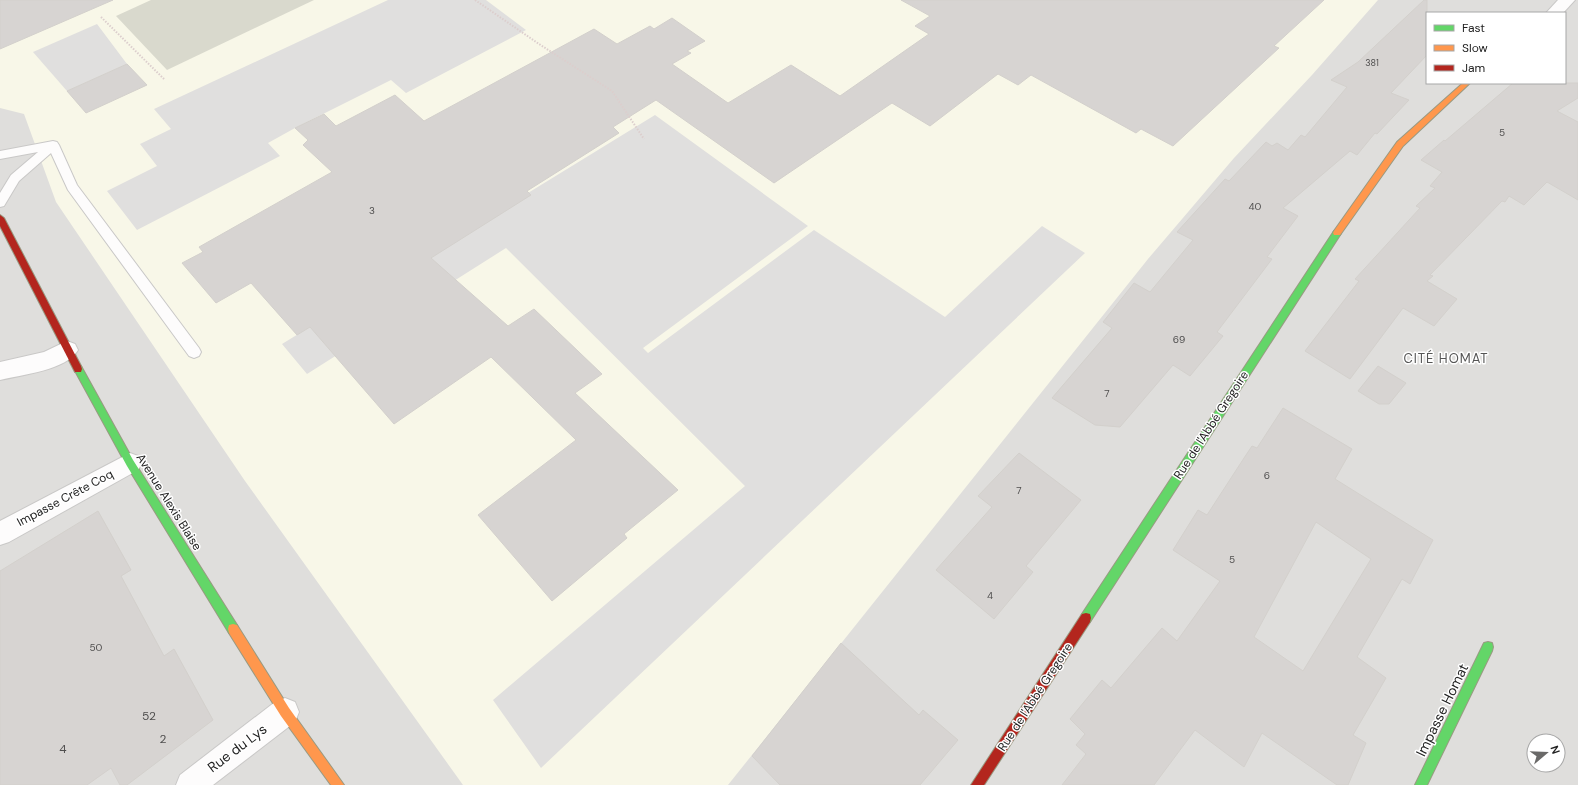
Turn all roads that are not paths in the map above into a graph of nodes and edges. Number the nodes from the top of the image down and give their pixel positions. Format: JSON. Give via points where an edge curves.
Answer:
{"nodes":[{"id":1,"x":1567,"y":0,"type":"edge"},
{"id":2,"x":1555,"y":12,"type":"edge"},
{"id":3,"x":1466,"y":84,"type":"edge"},
{"id":4,"x":53,"y":145,"type":"junction"},
{"id":5,"x":0,"y":155,"type":"edge"},
{"id":6,"x":0,"y":203,"type":"edge"},
{"id":7,"x":0,"y":218,"type":"edge"},
{"id":8,"x":67,"y":350,"type":"junction"},
{"id":9,"x":194,"y":352,"type":"dead end"},
{"id":10,"x":0,"y":371,"type":"edge"},
{"id":11,"x":130,"y":463,"type":"junction"},
{"id":12,"x":0,"y":534,"type":"edge"},
{"id":13,"x":1488,"y":647,"type":"dead end"},
{"id":14,"x":285,"y":712,"type":"junction"},
{"id":15,"x":190,"y":785,"type":"edge"},
{"id":16,"x":338,"y":785,"type":"edge"},
{"id":17,"x":977,"y":785,"type":"edge"},
{"id":18,"x":1421,"y":785,"type":"edge"}],
"edges":[{"from":1,"to":2,"type":"street"},
{"from":3,"to":17,"type":"street","name":"Rue de l'Abbé Gregoire","via":[[1400,144],[1334,237]]},
{"from":4,"to":5,"type":"lane"},
{"from":4,"to":6,"type":"lane","via":[[15,178]]},
{"from":4,"to":9,"type":"lane","via":[[72,187]]},
{"from":7,"to":8,"type":"street","name":"Avenue Alexis Blaise"},
{"from":8,"to":10,"type":"street","via":[[50,360]]},
{"from":8,"to":11,"type":"street","name":"Avenue Alexis Blaise"},
{"from":11,"to":12,"type":"street","name":"Impasse Crête Coq"},
{"from":11,"to":14,"type":"street","name":"Avenue Alexis Blaise"},
{"from":13,"to":18,"type":"street","name":"Impasse Homat"},
{"from":14,"to":15,"type":"street","name":"Rue du Lys"},
{"from":14,"to":16,"type":"street","name":"Avenue Alexis Blaise"}]}
